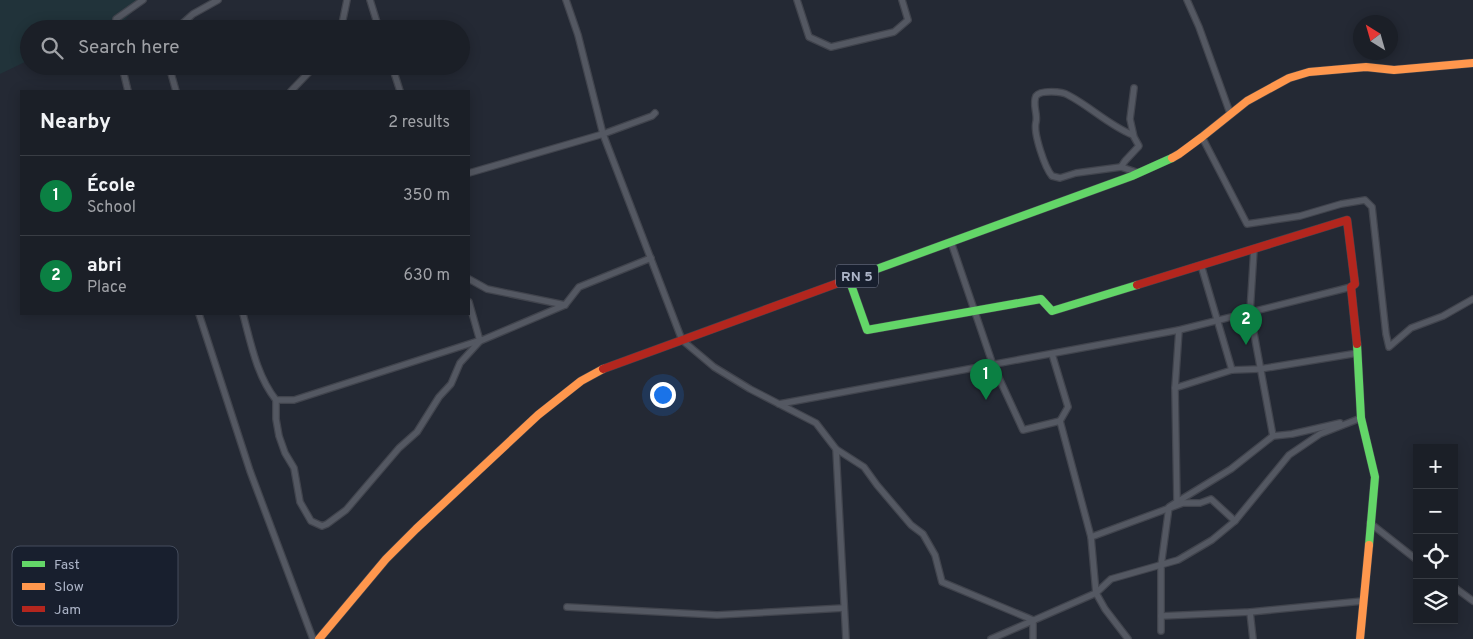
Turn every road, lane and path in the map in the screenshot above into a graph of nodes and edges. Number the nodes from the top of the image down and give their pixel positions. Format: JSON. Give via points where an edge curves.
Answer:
{"nodes":[{"id":1,"x":143,"y":0,"type":"edge"},
{"id":2,"x":218,"y":0,"type":"edge"},
{"id":3,"x":347,"y":0,"type":"edge"},
{"id":4,"x":370,"y":0,"type":"edge"},
{"id":5,"x":566,"y":0,"type":"edge"},
{"id":6,"x":797,"y":0,"type":"edge"},
{"id":7,"x":902,"y":0,"type":"edge"},
{"id":8,"x":1187,"y":0,"type":"edge"},
{"id":9,"x":116,"y":20,"type":"edge"},
{"id":10,"x":186,"y":20,"type":"edge"},
{"id":11,"x":343,"y":20,"type":"edge"},
{"id":12,"x":377,"y":20,"type":"edge"},
{"id":13,"x":1473,"y":63,"type":"edge"},
{"id":14,"x":124,"y":75,"type":"edge"},
{"id":15,"x":172,"y":75,"type":"edge"},
{"id":16,"x":306,"y":75,"type":"edge"},
{"id":17,"x":395,"y":75,"type":"edge"},
{"id":18,"x":1134,"y":88,"type":"dead end"},
{"id":19,"x":128,"y":90,"type":"edge"},
{"id":20,"x":176,"y":90,"type":"edge"},
{"id":21,"x":292,"y":90,"type":"edge"},
{"id":22,"x":400,"y":90,"type":"edge"},
{"id":23,"x":655,"y":113,"type":"dead end"},
{"id":24,"x":1230,"y":113,"type":"junction"},
{"id":25,"x":603,"y":134,"type":"junction"},
{"id":26,"x":1134,"y":135,"type":"junction"},
{"id":27,"x":1202,"y":137,"type":"junction"},
{"id":28,"x":1121,"y":167,"type":"junction"},
{"id":29,"x":470,"y":173,"type":"edge"},
{"id":30,"x":1139,"y":173,"type":"junction"},
{"id":31,"x":951,"y":242,"type":"junction"},
{"id":32,"x":1254,"y":249,"type":"junction"},
{"id":33,"x":651,"y":258,"type":"junction"},
{"id":34,"x":1201,"y":265,"type":"junction"},
{"id":35,"x":849,"y":279,"type":"junction"},
{"id":36,"x":470,"y":280,"type":"edge"},
{"id":37,"x":1351,"y":287,"type":"junction"},
{"id":38,"x":1473,"y":299,"type":"edge"},
{"id":39,"x":565,"y":305,"type":"junction"},
{"id":40,"x":470,"y":306,"type":"edge"},
{"id":41,"x":974,"y":311,"type":"junction"},
{"id":42,"x":1250,"y":312,"type":"junction"},
{"id":43,"x":199,"y":315,"type":"edge"},
{"id":44,"x":243,"y":315,"type":"edge"},
{"id":45,"x":1216,"y":320,"type":"junction"},
{"id":46,"x":1179,"y":330,"type":"junction"},
{"id":47,"x":682,"y":340,"type":"junction"},
{"id":48,"x":480,"y":341,"type":"junction"},
{"id":49,"x":1358,"y":353,"type":"junction"},
{"id":50,"x":1052,"y":354,"type":"junction"},
{"id":51,"x":992,"y":365,"type":"junction"},
{"id":52,"x":1260,"y":368,"type":"junction"},
{"id":53,"x":1232,"y":370,"type":"junction"},
{"id":54,"x":1175,"y":388,"type":"junction"},
{"id":55,"x":276,"y":400,"type":"junction"},
{"id":56,"x":780,"y":404,"type":"junction"},
{"id":57,"x":1361,"y":418,"type":"junction"},
{"id":58,"x":1060,"y":421,"type":"junction"},
{"id":59,"x":1273,"y":436,"type":"junction"},
{"id":60,"x":836,"y":449,"type":"junction"},
{"id":61,"x":1177,"y":502,"type":"junction"},
{"id":62,"x":1169,"y":507,"type":"junction"},
{"id":63,"x":1235,"y":521,"type":"junction"},
{"id":64,"x":1370,"y":523,"type":"junction"},
{"id":65,"x":1091,"y":536,"type":"junction"},
{"id":66,"x":1413,"y":557,"type":"edge"},
{"id":67,"x":1161,"y":566,"type":"junction"},
{"id":68,"x":1458,"y":590,"type":"edge"},
{"id":69,"x":1096,"y":593,"type":"junction"},
{"id":70,"x":1363,"y":601,"type":"junction"},
{"id":71,"x":1473,"y":601,"type":"edge"},
{"id":72,"x":567,"y":607,"type":"dead end"},
{"id":73,"x":844,"y":608,"type":"junction"},
{"id":74,"x":1250,"y":612,"type":"junction"},
{"id":75,"x":1161,"y":616,"type":"junction"},
{"id":76,"x":1033,"y":620,"type":"junction"},
{"id":77,"x":1161,"y":631,"type":"dead end"},
{"id":78,"x":313,"y":639,"type":"edge"},
{"id":79,"x":319,"y":639,"type":"edge"},
{"id":80,"x":846,"y":639,"type":"edge"},
{"id":81,"x":991,"y":639,"type":"edge"},
{"id":82,"x":1033,"y":639,"type":"edge"},
{"id":83,"x":1128,"y":639,"type":"edge"},
{"id":84,"x":1252,"y":639,"type":"edge"},
{"id":85,"x":1360,"y":639,"type":"edge"}],
"edges":[{"from":1,"to":9,"type":"street"},
{"from":2,"to":10,"type":"street"},
{"from":3,"to":11,"type":"street"},
{"from":4,"to":12,"type":"street"},
{"from":5,"to":25,"type":"street"},
{"from":6,"to":7,"type":"street","via":[[809,37],[831,47],[894,32],[908,20]]},
{"from":8,"to":24,"type":"street","via":[[1200,27]]},
{"from":13,"to":24,"type":"main road","number":"RN 5","via":[[1403,70],[1366,67],[1309,72],[1281,82]]},
{"from":14,"to":19,"type":"street"},
{"from":15,"to":20,"type":"street"},
{"from":16,"to":21,"type":"street"},
{"from":17,"to":22,"type":"street"},
{"from":18,"to":26,"type":"street","via":[[1130,119]]},
{"from":23,"to":25,"type":"street"},
{"from":24,"to":27,"type":"main road","number":"RN 5"},
{"from":25,"to":29,"type":"street"},
{"from":25,"to":33,"type":"street"},
{"from":26,"to":28,"type":"street","via":[[1139,146]]},
{"from":26,"to":28,"type":"street","via":[[1067,94],[1056,91],[1036,97],[1037,136],[1052,176],[1060,178]]},
{"from":27,"to":30,"type":"main road","number":"RN 5","via":[[1173,158]]},
{"from":27,"to":38,"type":"street","via":[[1247,224],[1300,216],[1365,200],[1372,207],[1389,346],[1411,328],[1443,316]]},
{"from":28,"to":30,"type":"street"},
{"from":30,"to":31,"type":"main road","number":"RN 5"},
{"from":31,"to":35,"type":"main road","number":"RN 5"},
{"from":31,"to":41,"type":"street"},
{"from":32,"to":34,"type":"main road"},
{"from":32,"to":37,"type":"main road","via":[[1347,220],[1355,284]]},
{"from":32,"to":42,"type":"street"},
{"from":33,"to":39,"type":"street","via":[[579,287]]},
{"from":33,"to":47,"type":"street"},
{"from":34,"to":41,"type":"main road","via":[[1052,310],[1041,299]]},
{"from":34,"to":45,"type":"street"},
{"from":35,"to":41,"type":"main road","via":[[867,330]]},
{"from":35,"to":47,"type":"main road","number":"RN 5"},
{"from":36,"to":39,"type":"street","via":[[487,289]]},
{"from":37,"to":42,"type":"street"},
{"from":37,"to":49,"type":"main road"},
{"from":39,"to":48,"type":"street"},
{"from":40,"to":48,"type":"street"},
{"from":41,"to":51,"type":"street"},
{"from":42,"to":45,"type":"street"},
{"from":42,"to":52,"type":"street"},
{"from":43,"to":78,"type":"street","via":[[250,471]]},
{"from":44,"to":55,"type":"street","via":[[256,363],[266,388]]},
{"from":45,"to":46,"type":"street"},
{"from":45,"to":53,"type":"street"},
{"from":46,"to":50,"type":"street"},
{"from":46,"to":54,"type":"street"},
{"from":47,"to":56,"type":"street","via":[[714,367]]},
{"from":47,"to":79,"type":"main road","number":"RN 5","via":[[596,373],[571,388],[538,415],[386,559]]},
{"from":48,"to":55,"type":"street","via":[[294,400]]},
{"from":48,"to":55,"type":"street","via":[[460,363],[452,384],[439,397],[417,432],[399,448],[346,510],[322,526],[311,521],[300,502],[294,468],[279,436]]},
{"from":49,"to":52,"type":"street"},
{"from":49,"to":57,"type":"main road"},
{"from":50,"to":51,"type":"street"},
{"from":50,"to":58,"type":"street","via":[[1068,407]]},
{"from":51,"to":56,"type":"street"},
{"from":51,"to":58,"type":"street","via":[[1022,430]]},
{"from":52,"to":53,"type":"street"},
{"from":52,"to":59,"type":"street"},
{"from":53,"to":54,"type":"street"},
{"from":54,"to":61,"type":"street"},
{"from":56,"to":60,"type":"street","via":[[816,423]]},
{"from":57,"to":59,"type":"street"},
{"from":57,"to":63,"type":"street","via":[[1320,434],[1289,455]]},
{"from":57,"to":64,"type":"main road","via":[[1375,477]]},
{"from":58,"to":65,"type":"street"},
{"from":59,"to":61,"type":"street","via":[[1231,469]]},
{"from":60,"to":73,"type":"street"},
{"from":60,"to":76,"type":"street","via":[[864,468],[911,525],[923,534],[935,555],[942,582]]},
{"from":61,"to":62,"type":"street"},
{"from":62,"to":63,"type":"street","via":[[1212,499]]},
{"from":62,"to":65,"type":"street"},
{"from":62,"to":67,"type":"street"},
{"from":63,"to":67,"type":"street","via":[[1212,540]]},
{"from":64,"to":66,"type":"street"},
{"from":64,"to":70,"type":"main road"},
{"from":65,"to":69,"type":"street"},
{"from":67,"to":69,"type":"street","via":[[1111,579]]},
{"from":67,"to":75,"type":"street"},
{"from":68,"to":71,"type":"street"},
{"from":69,"to":76,"type":"street"},
{"from":69,"to":83,"type":"street"},
{"from":70,"to":74,"type":"street"},
{"from":70,"to":85,"type":"main road"},
{"from":72,"to":73,"type":"street","via":[[717,615]]},
{"from":73,"to":80,"type":"street"},
{"from":74,"to":75,"type":"street"},
{"from":74,"to":84,"type":"street"},
{"from":75,"to":77,"type":"street"},
{"from":76,"to":81,"type":"street"},
{"from":76,"to":82,"type":"street"}]}
